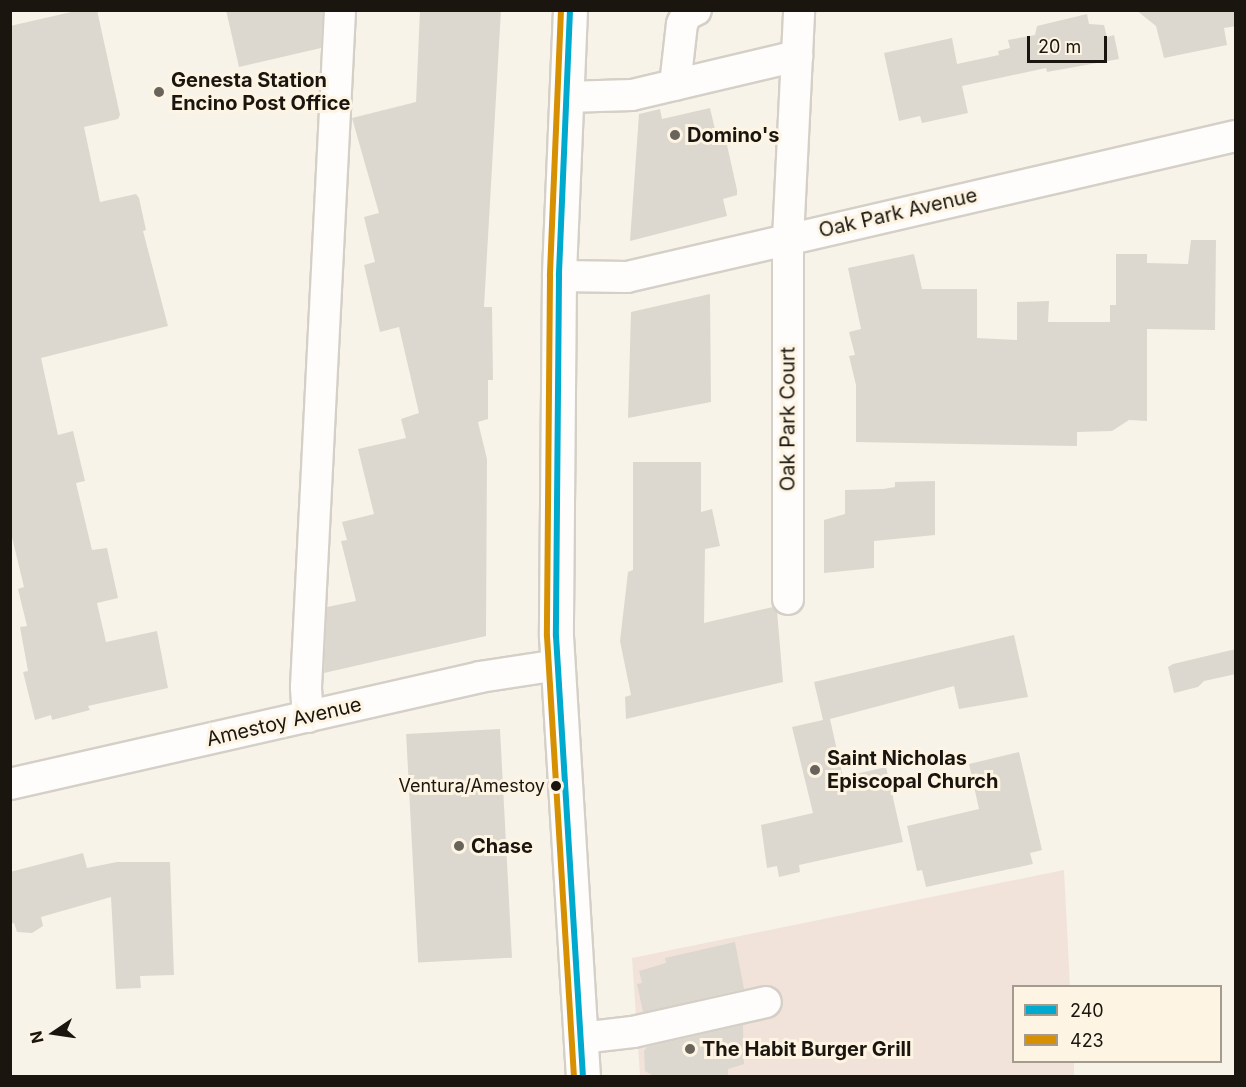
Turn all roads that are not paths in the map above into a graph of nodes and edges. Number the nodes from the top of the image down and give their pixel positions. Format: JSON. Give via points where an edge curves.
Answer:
{"nodes":[{"id":1,"x":340,"y":10,"type":"edge"},
{"id":2,"x":570,"y":10,"type":"edge"},
{"id":3,"x":696,"y":10,"type":"edge"},
{"id":4,"x":799,"y":10,"type":"edge"},
{"id":5,"x":797,"y":56,"type":"junction"},
{"id":6,"x":675,"y":85,"type":"junction"},
{"id":7,"x":567,"y":97,"type":"junction"},
{"id":8,"x":1236,"y":136,"type":"edge"},
{"id":9,"x":788,"y":239,"type":"junction"},
{"id":10,"x":559,"y":276,"type":"junction"},
{"id":11,"x":788,"y":599,"type":"dead end"},
{"id":12,"x":558,"y":665,"type":"junction"},
{"id":13,"x":308,"y":717,"type":"junction"},
{"id":14,"x":10,"y":783,"type":"edge"},
{"id":15,"x":766,"y":1002,"type":"dead end"},
{"id":16,"x":581,"y":1038,"type":"junction"},
{"id":17,"x":583,"y":1077,"type":"edge"}],
"edges":[{"from":1,"to":13,"type":"street"},
{"from":2,"to":7,"type":"main road"},
{"from":3,"to":6,"type":"street","via":[[682,24]]},
{"from":4,"to":5,"type":"street","name":"Oak Park Court"},
{"from":5,"to":6,"type":"street"},
{"from":5,"to":9,"type":"street","name":"Oak Park Court"},
{"from":6,"to":7,"type":"street","via":[[632,94]]},
{"from":7,"to":10,"type":"main road"},
{"from":8,"to":9,"type":"street","name":"Oak Park Avenue"},
{"from":9,"to":10,"type":"street","name":"Oak Park Avenue","via":[[627,277]]},
{"from":9,"to":11,"type":"street","name":"Oak Park Court"},
{"from":10,"to":12,"type":"main road"},
{"from":12,"to":13,"type":"street","name":"Amestoy Avenue","via":[[480,677]]},
{"from":12,"to":16,"type":"main road"},
{"from":13,"to":14,"type":"street","name":"Amestoy Avenue"},
{"from":15,"to":16,"type":"street","via":[[633,1032]]},
{"from":16,"to":17,"type":"main road"}]}
